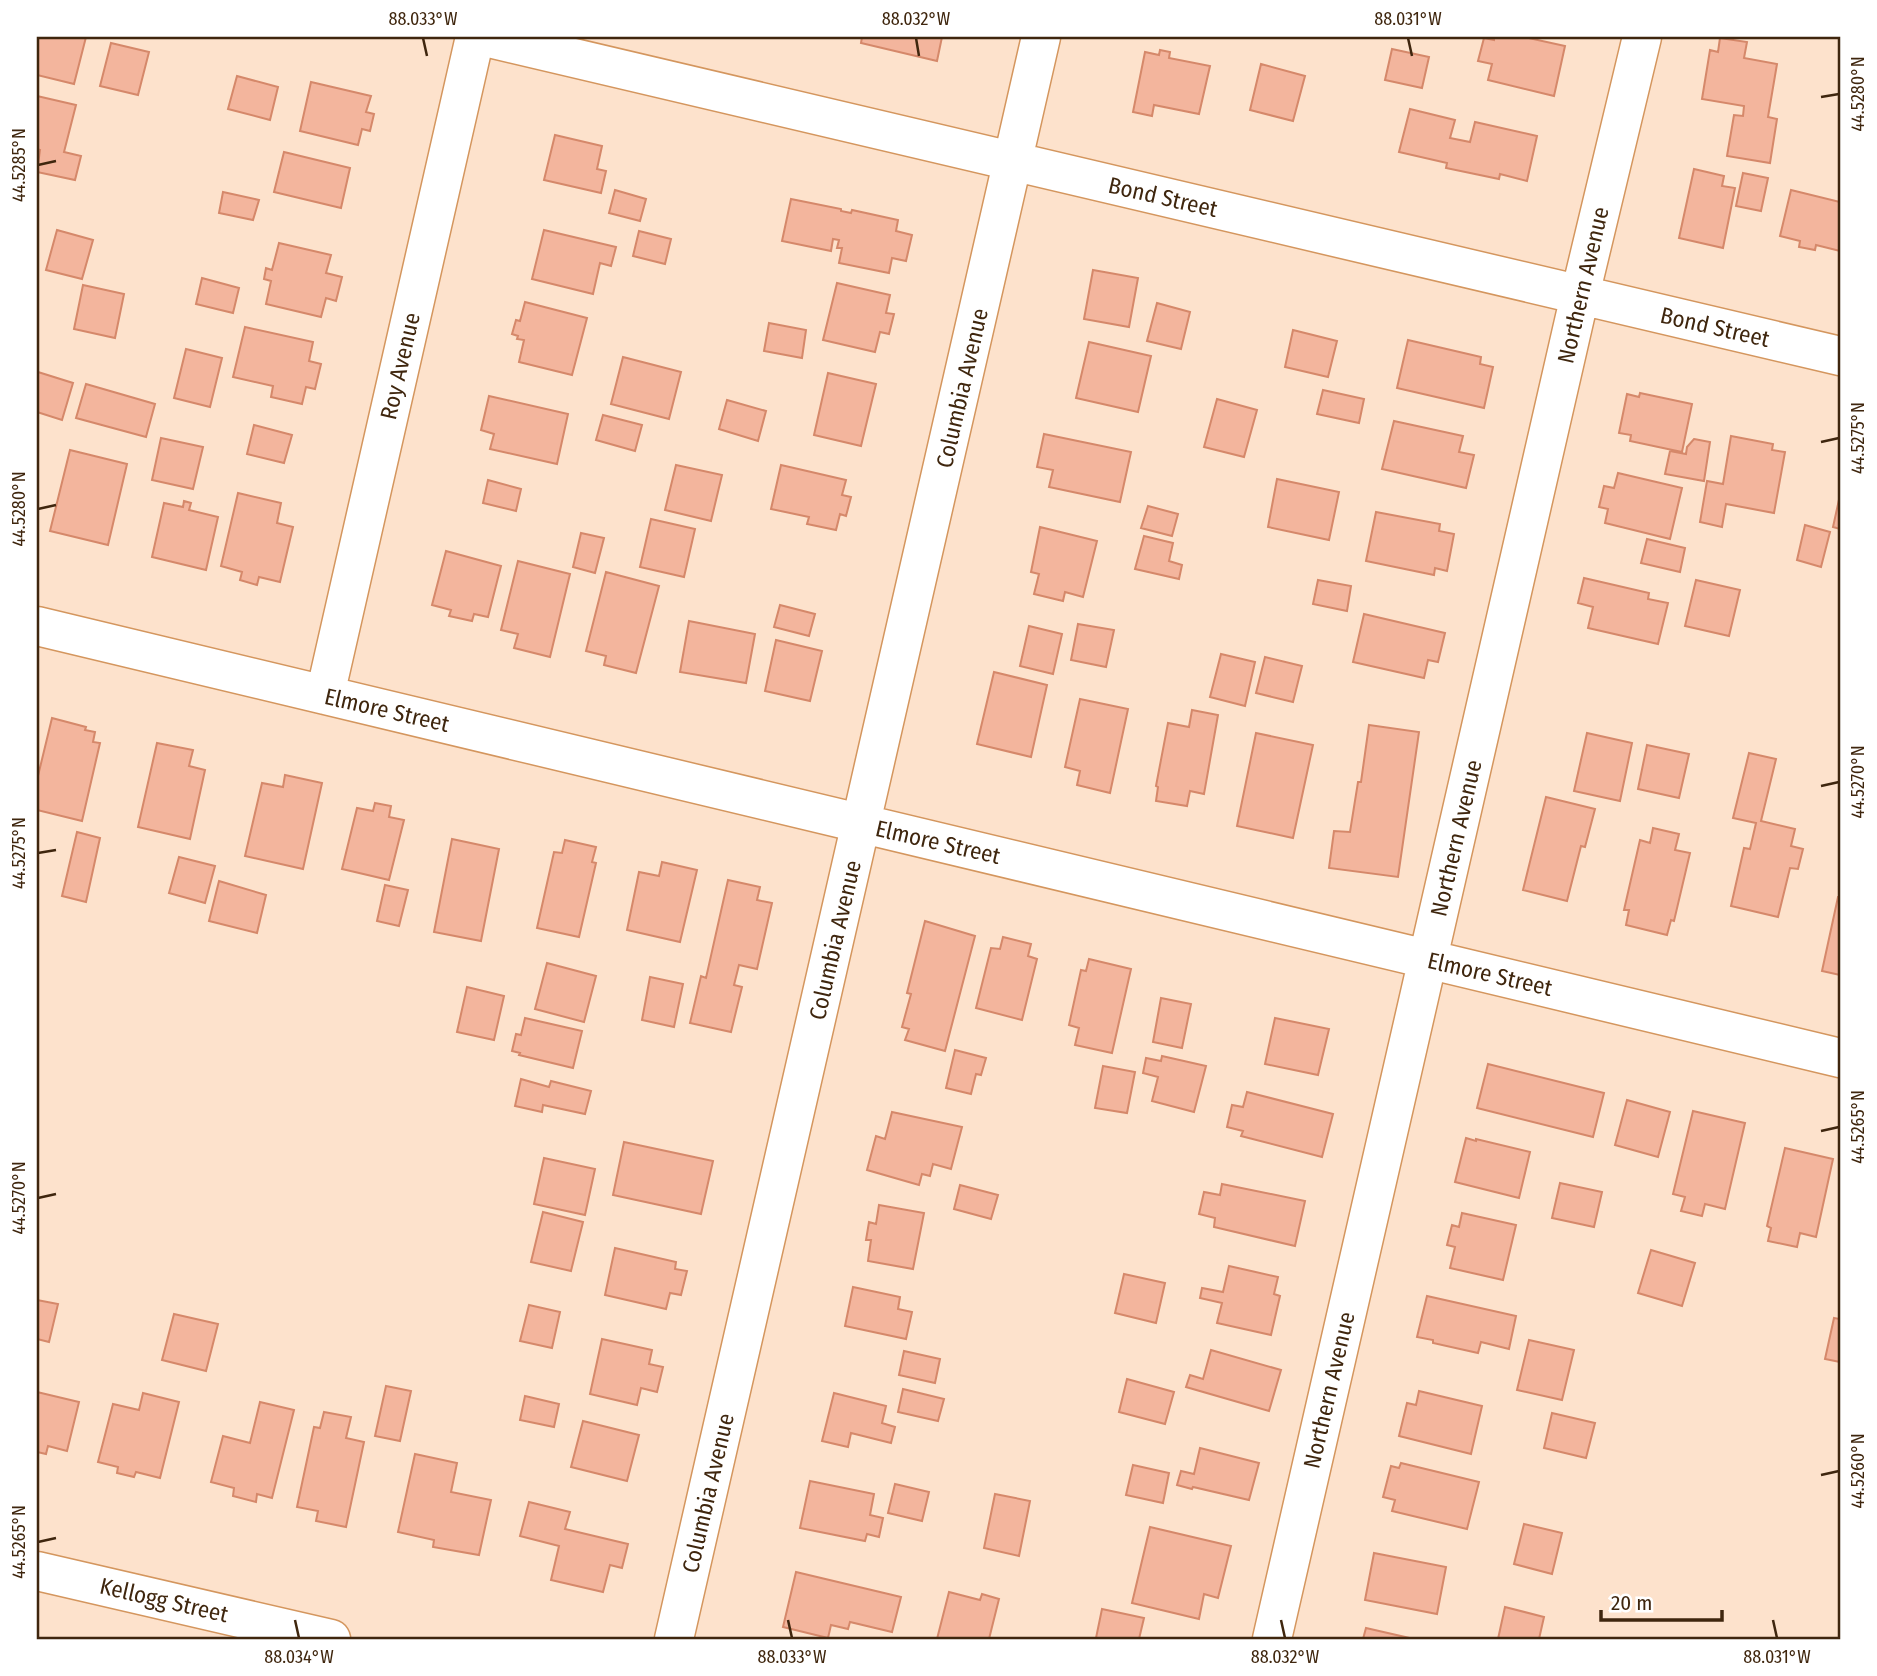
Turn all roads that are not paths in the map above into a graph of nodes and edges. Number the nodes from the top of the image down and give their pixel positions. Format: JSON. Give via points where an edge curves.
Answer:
{"nodes":[{"id":1,"x":475,"y":37,"type":"edge"},
{"id":2,"x":485,"y":37,"type":"edge"},
{"id":3,"x":1041,"y":37,"type":"edge"},
{"id":4,"x":1642,"y":37,"type":"edge"},
{"id":5,"x":1014,"y":162,"type":"junction"},
{"id":6,"x":1580,"y":295,"type":"junction"},
{"id":7,"x":1840,"y":356,"type":"edge"},
{"id":8,"x":37,"y":626,"type":"edge"},
{"id":9,"x":325,"y":695,"type":"junction"},
{"id":10,"x":862,"y":824,"type":"junction"},
{"id":11,"x":1428,"y":959,"type":"junction"},
{"id":12,"x":1840,"y":1058,"type":"edge"},
{"id":13,"x":37,"y":1571,"type":"edge"},
{"id":14,"x":331,"y":1639,"type":"edge"},
{"id":15,"x":674,"y":1639,"type":"edge"},
{"id":16,"x":1272,"y":1639,"type":"edge"}],
"edges":[{"from":1,"to":9,"type":"street","name":"Roy Avenue"},
{"from":2,"to":5,"type":"street","name":"Bond Street"},
{"from":3,"to":5,"type":"street","name":"Columbia Avenue"},
{"from":4,"to":6,"type":"street","name":"Northern Avenue"},
{"from":5,"to":6,"type":"street","name":"Bond Street"},
{"from":5,"to":10,"type":"street","name":"Columbia Avenue"},
{"from":6,"to":7,"type":"street","name":"Bond Street"},
{"from":6,"to":11,"type":"street","name":"Northern Avenue"},
{"from":8,"to":9,"type":"street","name":"Elmore Street"},
{"from":9,"to":10,"type":"street","name":"Elmore Street"},
{"from":10,"to":11,"type":"street","name":"Elmore Street"},
{"from":10,"to":15,"type":"street","name":"Columbia Avenue"},
{"from":11,"to":12,"type":"street","name":"Elmore Street"},
{"from":11,"to":16,"type":"street","name":"Northern Avenue"},
{"from":13,"to":14,"type":"street","name":"Kellogg Street"}]}
